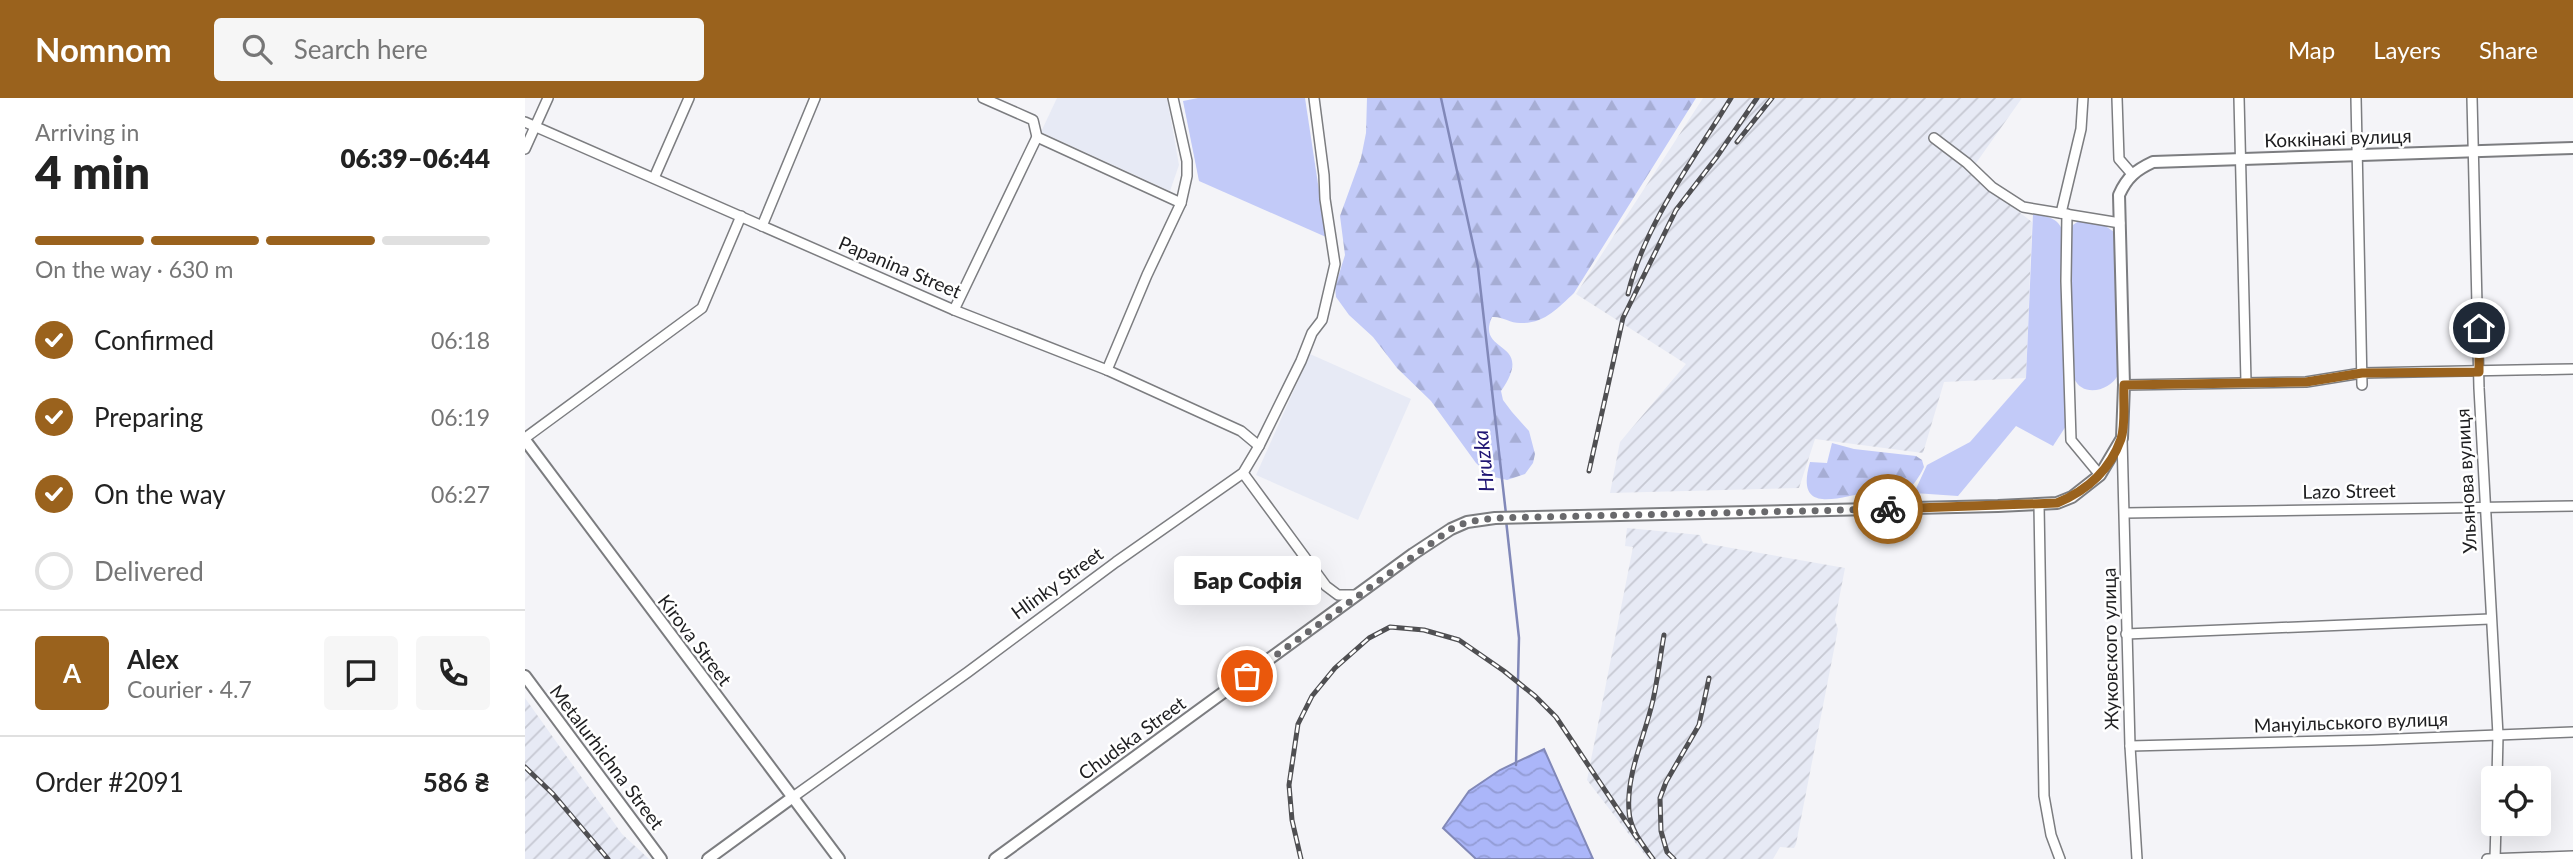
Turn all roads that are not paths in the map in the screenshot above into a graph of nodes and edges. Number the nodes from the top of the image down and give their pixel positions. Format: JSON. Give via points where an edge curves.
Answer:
{"nodes":[{"id":1,"x":548,"y":98,"type":"edge"},
{"id":2,"x":689,"y":98,"type":"edge"},
{"id":3,"x":815,"y":98,"type":"edge"},
{"id":4,"x":983,"y":98,"type":"edge"},
{"id":5,"x":1173,"y":98,"type":"edge"},
{"id":6,"x":1314,"y":98,"type":"edge"},
{"id":7,"x":2083,"y":98,"type":"edge"},
{"id":8,"x":2117,"y":98,"type":"edge"},
{"id":9,"x":2239,"y":98,"type":"edge"},
{"id":10,"x":2355,"y":98,"type":"edge"},
{"id":11,"x":2472,"y":98,"type":"edge"},
{"id":12,"x":525,"y":122,"type":"edge"},
{"id":13,"x":535,"y":126,"type":"junction"},
{"id":14,"x":1037,"y":137,"type":"junction"},
{"id":15,"x":1934,"y":138,"type":"dead end"},
{"id":16,"x":2573,"y":148,"type":"edge"},
{"id":17,"x":525,"y":149,"type":"edge"},
{"id":18,"x":2474,"y":151,"type":"junction"},
{"id":19,"x":2357,"y":155,"type":"junction"},
{"id":20,"x":2239,"y":159,"type":"junction"},
{"id":21,"x":2132,"y":174,"type":"junction"},
{"id":22,"x":654,"y":178,"type":"junction"},
{"id":23,"x":1181,"y":202,"type":"junction"},
{"id":24,"x":2064,"y":214,"type":"junction"},
{"id":25,"x":741,"y":216,"type":"junction"},
{"id":26,"x":2120,"y":223,"type":"junction"},
{"id":27,"x":762,"y":226,"type":"junction"},
{"id":28,"x":954,"y":310,"type":"junction"},
{"id":29,"x":2573,"y":369,"type":"edge"},
{"id":30,"x":1107,"y":370,"type":"junction"},
{"id":31,"x":2479,"y":372,"type":"junction"},
{"id":32,"x":2362,"y":373,"type":"junction"},
{"id":33,"x":2246,"y":382,"type":"junction"},
{"id":34,"x":2124,"y":385,"type":"junction"},
{"id":35,"x":2362,"y":385,"type":"dead end"},
{"id":36,"x":2122,"y":438,"type":"junction"},
{"id":37,"x":525,"y":439,"type":"edge"},
{"id":38,"x":1259,"y":446,"type":"junction"},
{"id":39,"x":1243,"y":473,"type":"junction"},
{"id":40,"x":2100,"y":475,"type":"junction"},
{"id":41,"x":2039,"y":505,"type":"junction"},
{"id":42,"x":2573,"y":506,"type":"edge"},
{"id":43,"x":2484,"y":507,"type":"junction"},
{"id":44,"x":2125,"y":513,"type":"junction"},
{"id":45,"x":1357,"y":595,"type":"junction"},
{"id":46,"x":2490,"y":619,"type":"junction"},
{"id":47,"x":2126,"y":634,"type":"junction"},
{"id":48,"x":525,"y":677,"type":"edge"},
{"id":49,"x":2573,"y":732,"type":"edge"},
{"id":50,"x":2498,"y":735,"type":"junction"},
{"id":51,"x":2130,"y":746,"type":"junction"},
{"id":52,"x":2497,"y":766,"type":"edge"},
{"id":53,"x":793,"y":797,"type":"junction"},
{"id":54,"x":2496,"y":836,"type":"edge"},
{"id":55,"x":2573,"y":856,"type":"edge"},
{"id":56,"x":661,"y":859,"type":"edge"},
{"id":57,"x":708,"y":859,"type":"edge"},
{"id":58,"x":839,"y":859,"type":"edge"},
{"id":59,"x":995,"y":859,"type":"edge"},
{"id":60,"x":2060,"y":859,"type":"edge"},
{"id":61,"x":2137,"y":859,"type":"edge"},
{"id":62,"x":2487,"y":859,"type":"edge"},
{"id":63,"x":2495,"y":859,"type":"edge"}],
"edges":[{"from":1,"to":13,"type":"street"},
{"from":2,"to":22,"type":"street"},
{"from":3,"to":27,"type":"street"},
{"from":4,"to":14,"type":"street","via":[[1033,120]]},
{"from":5,"to":23,"type":"street","via":[[1187,161]]},
{"from":6,"to":38,"type":"street","name":"Hlinky Street","via":[[1335,264],[1322,320]]},
{"from":7,"to":24,"type":"street"},
{"from":8,"to":21,"type":"street","via":[[2119,159]]},
{"from":9,"to":20,"type":"street"},
{"from":10,"to":19,"type":"street"},
{"from":11,"to":18,"type":"street","name":"Ульянова вулиця"},
{"from":12,"to":13,"type":"street","name":"Papanina Street"},
{"from":13,"to":17,"type":"street"},
{"from":13,"to":22,"type":"street","name":"Papanina Street"},
{"from":14,"to":23,"type":"street"},
{"from":14,"to":28,"type":"street"},
{"from":15,"to":24,"type":"street","via":[[2023,207]]},
{"from":16,"to":18,"type":"street","name":"Коккінакі вулиця"},
{"from":18,"to":19,"type":"street","name":"Коккінакі вулиця"},
{"from":18,"to":31,"type":"street","name":"Ульянова вулиця"},
{"from":19,"to":20,"type":"street","name":"Коккінакі вулиця"},
{"from":19,"to":32,"type":"street"},
{"from":20,"to":21,"type":"street","name":"Коккінакі вулиця","via":[[2153,162]]},
{"from":20,"to":33,"type":"street"},
{"from":21,"to":26,"type":"street","via":[[2119,195]]},
{"from":22,"to":25,"type":"street","name":"Papanina Street"},
{"from":23,"to":30,"type":"street"},
{"from":24,"to":26,"type":"street"},
{"from":24,"to":40,"type":"street","via":[[2071,440]]},
{"from":25,"to":27,"type":"street","name":"Papanina Street"},
{"from":25,"to":37,"type":"street","via":[[702,308]]},
{"from":26,"to":34,"type":"street"},
{"from":27,"to":28,"type":"street","name":"Papanina Street"},
{"from":28,"to":30,"type":"street","name":"Papanina Street"},
{"from":29,"to":31,"type":"street"},
{"from":30,"to":38,"type":"street","name":"Papanina Street","via":[[1241,431]]},
{"from":31,"to":32,"type":"street"},
{"from":31,"to":43,"type":"street","name":"Ульянова вулиця"},
{"from":32,"to":33,"type":"street","via":[[2306,382]]},
{"from":32,"to":35,"type":"street"},
{"from":33,"to":34,"type":"street"},
{"from":34,"to":36,"type":"street"},
{"from":36,"to":40,"type":"street"},
{"from":36,"to":44,"type":"street","name":"Жуковского улица"},
{"from":37,"to":53,"type":"street","name":"Kirova Street"},
{"from":38,"to":39,"type":"street","name":"Hlinky Street"},
{"from":39,"to":45,"type":"street","via":[[1326,586],[1338,595]]},
{"from":39,"to":53,"type":"street","name":"Hlinky Street"},
{"from":40,"to":41,"type":"street","name":"Chudska Street","via":[[2072,497]]},
{"from":41,"to":45,"type":"street","name":"Chudska Street","via":[[1495,518],[1451,529]]},
{"from":41,"to":60,"type":"street","via":[[2043,796]]},
{"from":42,"to":43,"type":"street","name":"Lazo Street"},
{"from":43,"to":44,"type":"street","name":"Lazo Street"},
{"from":43,"to":46,"type":"street","name":"Ульянова вулиця"},
{"from":44,"to":47,"type":"street","name":"Жуковского улица"},
{"from":45,"to":59,"type":"street","name":"Chudska Street"},
{"from":46,"to":47,"type":"street"},
{"from":46,"to":50,"type":"street","name":"Ульянова вулиця"},
{"from":47,"to":51,"type":"street","name":"Жуковского улица"},
{"from":48,"to":56,"type":"street","name":"Metalurhichna Street"},
{"from":49,"to":50,"type":"street","name":"Мануільського вулиця"},
{"from":50,"to":51,"type":"street","name":"Мануільського вулиця"},
{"from":50,"to":52,"type":"street","name":"Ульянова вулиця"},
{"from":51,"to":61,"type":"street","name":"Жуковского улица"},
{"from":53,"to":57,"type":"street","name":"Hlinky Street"},
{"from":53,"to":58,"type":"street","name":"Kirova Street"},
{"from":54,"to":63,"type":"street"},
{"from":55,"to":63,"type":"street"},
{"from":62,"to":63,"type":"street"}]}
